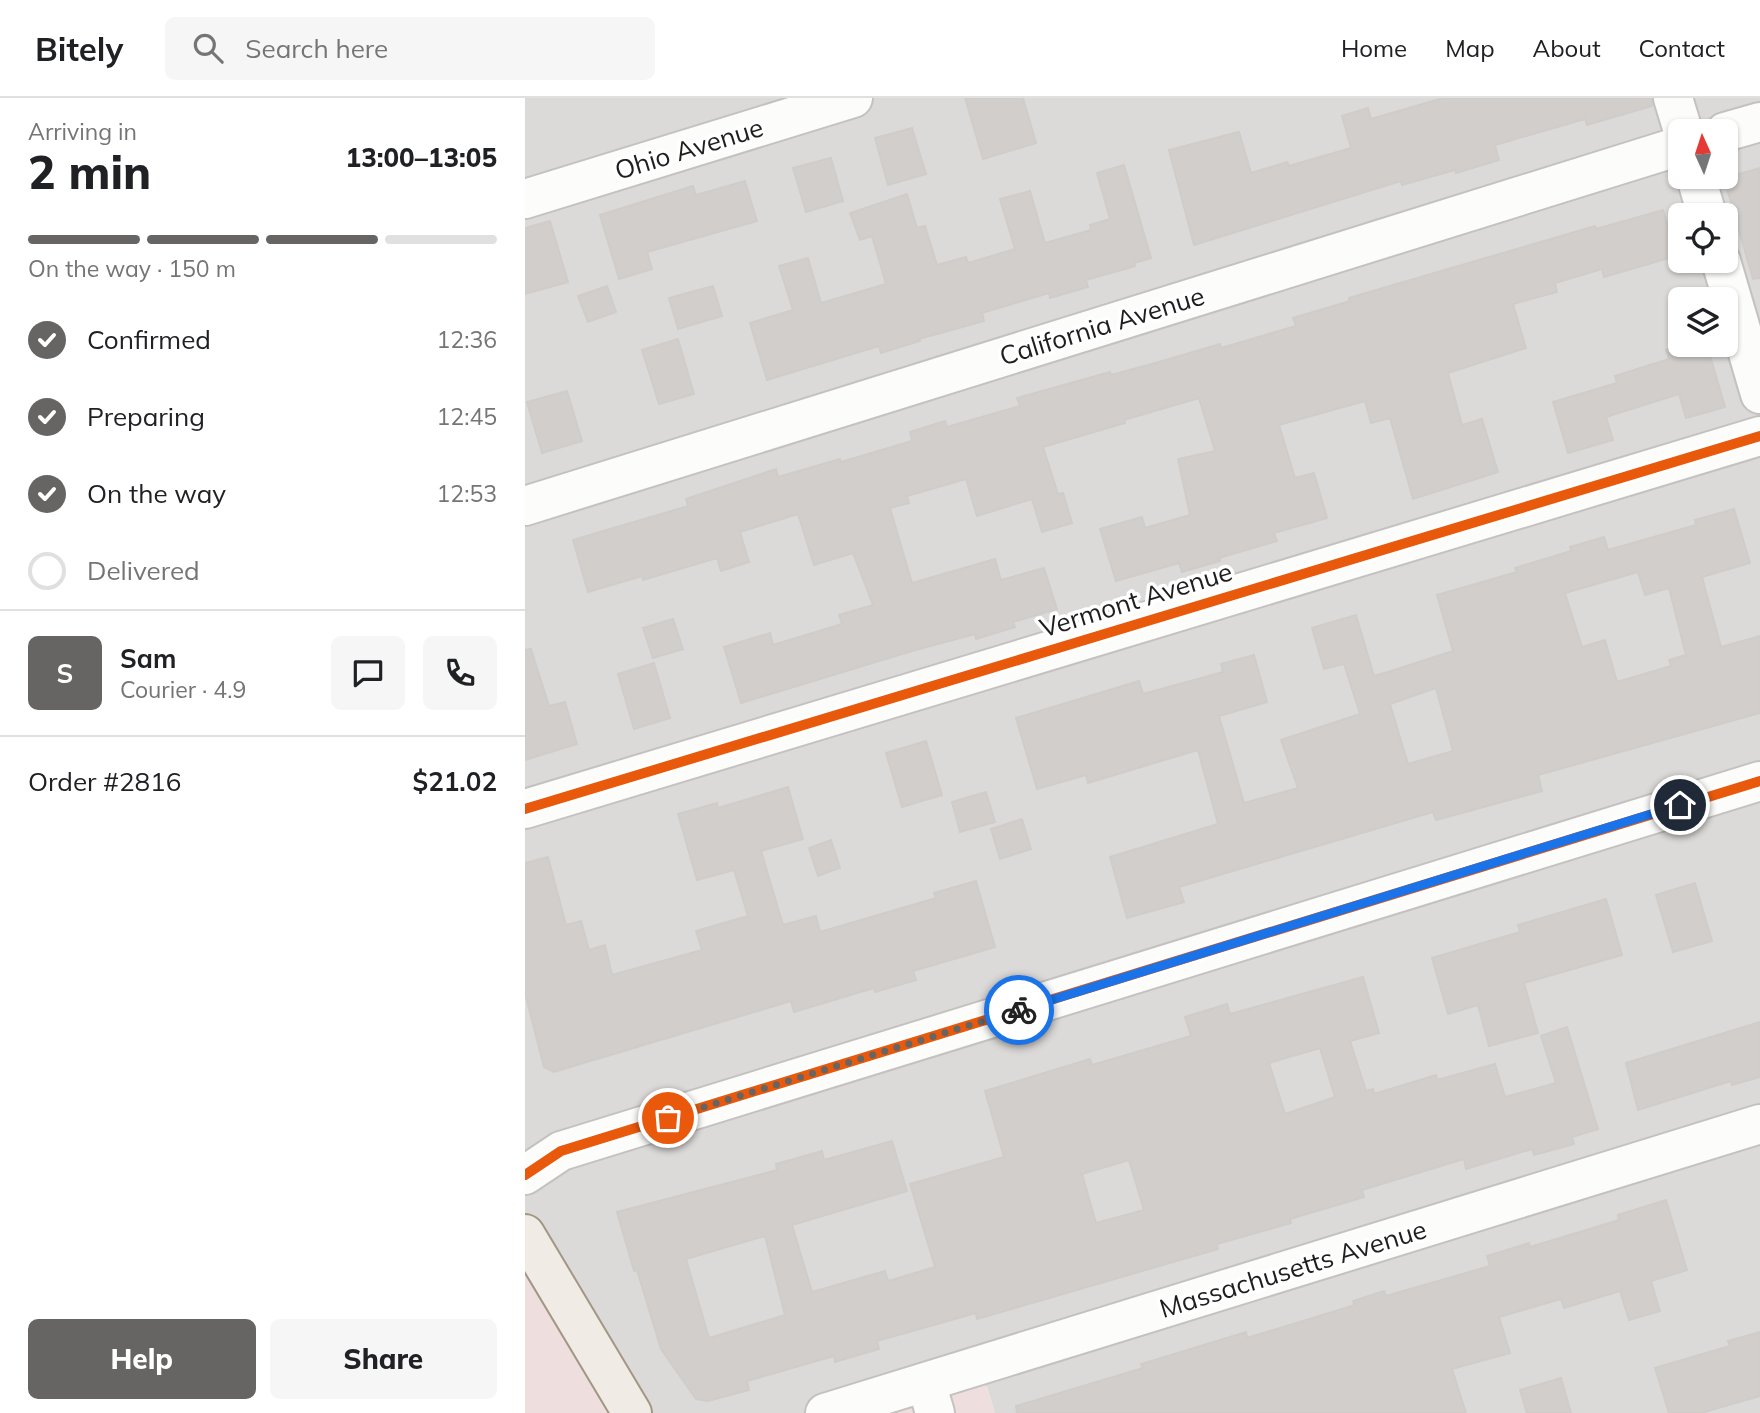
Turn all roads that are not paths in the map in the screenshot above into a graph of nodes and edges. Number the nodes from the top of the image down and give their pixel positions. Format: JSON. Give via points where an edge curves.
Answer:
{"nodes":[{"id":1,"x":853,"y":98,"type":"edge"},
{"id":2,"x":1672,"y":98,"type":"edge"},
{"id":3,"x":1679,"y":119,"type":"edge"},
{"id":4,"x":1760,"y":122,"type":"edge"},
{"id":5,"x":1738,"y":128,"type":"edge"},
{"id":6,"x":1668,"y":150,"type":"edge"},
{"id":7,"x":525,"y":200,"type":"edge"},
{"id":8,"x":1725,"y":273,"type":"edge"},
{"id":9,"x":1760,"y":394,"type":"edge"},
{"id":10,"x":1760,"y":436,"type":"edge"},
{"id":11,"x":525,"y":506,"type":"edge"},
{"id":12,"x":1760,"y":781,"type":"edge"},
{"id":13,"x":525,"y":809,"type":"edge"},
{"id":14,"x":1760,"y":1124,"type":"edge"},
{"id":15,"x":525,"y":1175,"type":"edge"},
{"id":16,"x":525,"y":1234,"type":"edge"},
{"id":17,"x":930,"y":1398,"type":"edge"},
{"id":18,"x":632,"y":1413,"type":"edge"},
{"id":19,"x":825,"y":1413,"type":"edge"}],
"edges":[{"from":1,"to":7,"type":"street","name":"Ohio Avenue"},
{"from":2,"to":3,"type":"street"},
{"from":4,"to":5,"type":"street"},
{"from":6,"to":11,"type":"street","name":"California Avenue"},
{"from":8,"to":9,"type":"street"},
{"from":10,"to":13,"type":"street","name":"Vermont Avenue"},
{"from":12,"to":15,"type":"street","via":[[561,1151]]},
{"from":14,"to":17,"type":"street","name":"Massachusetts Avenue"},
{"from":16,"to":18,"type":"main road"},
{"from":17,"to":19,"type":"street","name":"Massachusetts Avenue"}]}
